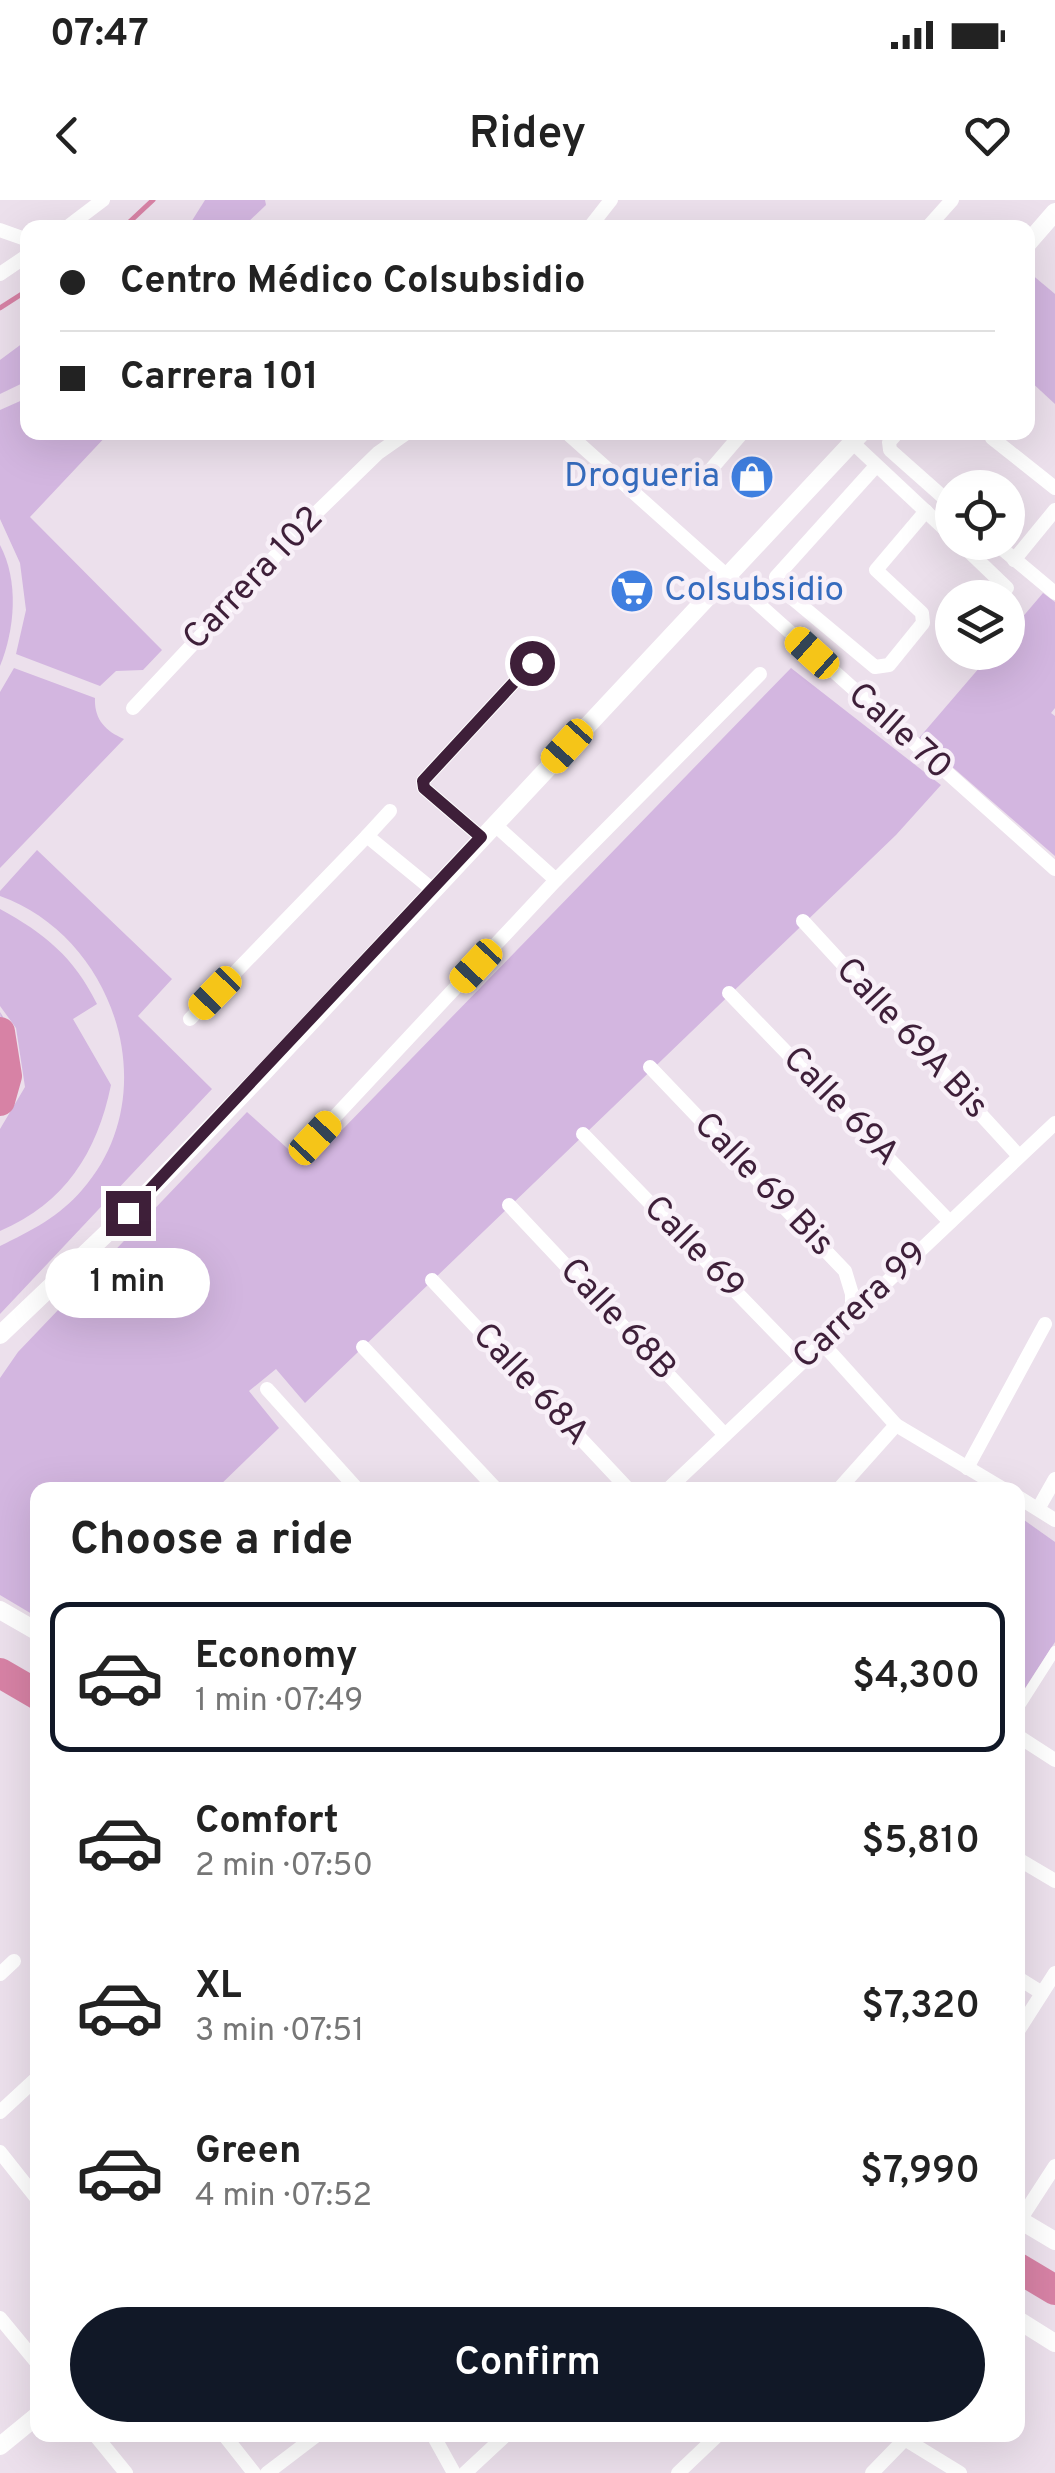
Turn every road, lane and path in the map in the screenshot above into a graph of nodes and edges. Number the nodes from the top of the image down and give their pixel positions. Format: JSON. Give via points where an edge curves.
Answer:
{"nodes":[{"id":1,"x":103,"y":200,"type":"edge"},
{"id":2,"x":611,"y":200,"type":"edge"},
{"id":3,"x":952,"y":200,"type":"edge"},
{"id":4,"x":1055,"y":212,"type":"edge"},
{"id":5,"x":77,"y":220,"type":"edge"},
{"id":6,"x":595,"y":220,"type":"edge"},
{"id":7,"x":933,"y":220,"type":"edge"},
{"id":8,"x":1035,"y":236,"type":"edge"},
{"id":9,"x":387,"y":440,"type":"edge"},
{"id":10,"x":397,"y":440,"type":"edge"},
{"id":11,"x":575,"y":440,"type":"edge"},
{"id":12,"x":736,"y":440,"type":"edge"},
{"id":13,"x":855,"y":440,"type":"edge"},
{"id":14,"x":858,"y":440,"type":"edge"},
{"id":15,"x":891,"y":440,"type":"edge"},
{"id":16,"x":995,"y":440,"type":"edge"},
{"id":17,"x":378,"y":453,"type":"junction"},
{"id":18,"x":876,"y":466,"type":"junction"},
{"id":19,"x":701,"y":481,"type":"dead end"},
{"id":20,"x":1055,"y":488,"type":"edge"},
{"id":21,"x":935,"y":491,"type":"edge"},
{"id":22,"x":1055,"y":510,"type":"edge"},
{"id":23,"x":926,"y":511,"type":"junction"},
{"id":24,"x":935,"y":520,"type":"edge"},
{"id":25,"x":1025,"y":547,"type":"edge"},
{"id":26,"x":978,"y":560,"type":"edge"},
{"id":27,"x":1014,"y":560,"type":"edge"},
{"id":28,"x":729,"y":578,"type":"junction"},
{"id":29,"x":999,"y":580,"type":"edge"},
{"id":30,"x":1055,"y":593,"type":"edge"},
{"id":31,"x":532,"y":663,"type":"dead end"},
{"id":32,"x":760,"y":674,"type":"dead end"},
{"id":33,"x":133,"y":708,"type":"dead end"},
{"id":34,"x":390,"y":811,"type":"dead end"},
{"id":35,"x":488,"y":831,"type":"junction"},
{"id":36,"x":367,"y":836,"type":"junction"},
{"id":37,"x":1055,"y":869,"type":"edge"},
{"id":38,"x":556,"y":880,"type":"junction"},
{"id":39,"x":432,"y":890,"type":"junction"},
{"id":40,"x":804,"y":921,"type":"dead end"},
{"id":41,"x":729,"y":993,"type":"dead end"},
{"id":42,"x":190,"y":1020,"type":"dead end"},
{"id":43,"x":650,"y":1067,"type":"dead end"},
{"id":44,"x":1055,"y":1123,"type":"edge"},
{"id":45,"x":583,"y":1134,"type":"dead end"},
{"id":46,"x":315,"y":1138,"type":"dead end"},
{"id":47,"x":1019,"y":1156,"type":"junction"},
{"id":48,"x":510,"y":1205,"type":"dead end"},
{"id":49,"x":950,"y":1222,"type":"junction"},
{"id":50,"x":432,"y":1280,"type":"dead end"},
{"id":51,"x":852,"y":1315,"type":"junction"},
{"id":52,"x":1045,"y":1324,"type":"dead end"},
{"id":53,"x":0,"y":1336,"type":"edge"},
{"id":54,"x":822,"y":1344,"type":"junction"},
{"id":55,"x":363,"y":1347,"type":"dead end"},
{"id":56,"x":804,"y":1361,"type":"junction"},
{"id":57,"x":267,"y":1389,"type":"dead end"},
{"id":58,"x":896,"y":1425,"type":"junction"},
{"id":59,"x":725,"y":1435,"type":"junction"},
{"id":60,"x":968,"y":1468,"type":"junction"},
{"id":61,"x":1055,"y":1479,"type":"edge"},
{"id":62,"x":351,"y":1482,"type":"edge"},
{"id":63,"x":490,"y":1482,"type":"edge"},
{"id":64,"x":621,"y":1482,"type":"edge"},
{"id":65,"x":675,"y":1482,"type":"edge"},
{"id":66,"x":845,"y":1482,"type":"edge"},
{"id":67,"x":992,"y":1482,"type":"edge"},
{"id":68,"x":1025,"y":1504,"type":"edge"},
{"id":69,"x":1025,"y":1505,"type":"edge"},
{"id":70,"x":1055,"y":1520,"type":"edge"},
{"id":71,"x":0,"y":1610,"type":"edge"},
{"id":72,"x":30,"y":1627,"type":"edge"},
{"id":73,"x":1055,"y":1652,"type":"edge"},
{"id":74,"x":1025,"y":1698,"type":"edge"},
{"id":75,"x":1025,"y":1741,"type":"edge"},
{"id":76,"x":1055,"y":1760,"type":"edge"},
{"id":77,"x":1025,"y":1864,"type":"edge"},
{"id":78,"x":1055,"y":1881,"type":"edge"},
{"id":79,"x":14,"y":1962,"type":"dead end"},
{"id":80,"x":1055,"y":1973,"type":"edge"},
{"id":81,"x":0,"y":1974,"type":"edge"},
{"id":82,"x":1025,"y":1983,"type":"edge"},
{"id":83,"x":1042,"y":1994,"type":"junction"},
{"id":84,"x":1025,"y":2020,"type":"edge"},
{"id":85,"x":30,"y":2084,"type":"edge"},
{"id":86,"x":0,"y":2112,"type":"edge"},
{"id":87,"x":0,"y":2152,"type":"edge"},
{"id":88,"x":1055,"y":2166,"type":"edge"},
{"id":89,"x":30,"y":2190,"type":"edge"},
{"id":90,"x":1025,"y":2211,"type":"edge"},
{"id":91,"x":1025,"y":2224,"type":"edge"},
{"id":92,"x":1055,"y":2241,"type":"edge"},
{"id":93,"x":0,"y":2318,"type":"edge"},
{"id":94,"x":1025,"y":2324,"type":"edge"},
{"id":95,"x":1055,"y":2342,"type":"edge"},
{"id":96,"x":30,"y":2354,"type":"edge"},
{"id":97,"x":30,"y":2422,"type":"edge"},
{"id":98,"x":101,"y":2442,"type":"edge"},
{"id":99,"x":230,"y":2442,"type":"edge"},
{"id":100,"x":308,"y":2442,"type":"edge"},
{"id":101,"x":436,"y":2442,"type":"edge"},
{"id":102,"x":498,"y":2442,"type":"edge"},
{"id":103,"x":711,"y":2442,"type":"edge"},
{"id":104,"x":898,"y":2442,"type":"edge"},
{"id":105,"x":910,"y":2442,"type":"edge"},
{"id":106,"x":0,"y":2446,"type":"edge"},
{"id":107,"x":126,"y":2473,"type":"edge"},
{"id":108,"x":254,"y":2473,"type":"edge"},
{"id":109,"x":267,"y":2473,"type":"edge"},
{"id":110,"x":454,"y":2473,"type":"edge"},
{"id":111,"x":465,"y":2473,"type":"edge"},
{"id":112,"x":678,"y":2473,"type":"edge"},
{"id":113,"x":872,"y":2473,"type":"edge"},
{"id":114,"x":960,"y":2473,"type":"edge"}],
"edges":[{"from":1,"to":5,"type":"street"},
{"from":2,"to":6,"type":"street"},
{"from":3,"to":7,"type":"street"},
{"from":4,"to":8,"type":"street"},
{"from":9,"to":17,"type":"street","name":"Carrera 102"},
{"from":10,"to":17,"type":"street","name":"Carrera 102"},
{"from":11,"to":28,"type":"street","name":"Calle 70"},
{"from":12,"to":19,"type":"street"},
{"from":13,"to":28,"type":"street"},
{"from":14,"to":18,"type":"street"},
{"from":15,"to":21,"type":"street","via":[[890,450]]},
{"from":16,"to":20,"type":"street"},
{"from":17,"to":33,"type":"street","name":"Carrera 102"},
{"from":18,"to":23,"type":"street"},
{"from":18,"to":23,"type":"street","via":[[776,576],[780,588],[875,667],[889,665],[923,623],[922,613],[876,570]]},
{"from":22,"to":25,"type":"street"},
{"from":23,"to":24,"type":"street"},
{"from":26,"to":29,"type":"street"},
{"from":27,"to":30,"type":"street"},
{"from":28,"to":35,"type":"street"},
{"from":28,"to":37,"type":"street","name":"Calle 70"},
{"from":31,"to":35,"type":"street","via":[[423,781]]},
{"from":32,"to":38,"type":"street"},
{"from":34,"to":36,"type":"street"},
{"from":35,"to":38,"type":"street"},
{"from":35,"to":39,"type":"street"},
{"from":36,"to":39,"type":"street"},
{"from":36,"to":42,"type":"street"},
{"from":38,"to":46,"type":"street"},
{"from":39,"to":53,"type":"street","via":[[128,1213]]},
{"from":40,"to":47,"type":"street","name":"Calle 69A Bis"},
{"from":41,"to":49,"type":"street","name":"Calle 69A"},
{"from":43,"to":51,"type":"street","name":"Calle 69 Bis","via":[[845,1271]]},
{"from":44,"to":47,"type":"street","name":"Carrera 99"},
{"from":45,"to":56,"type":"street","name":"Calle 69"},
{"from":47,"to":49,"type":"street","name":"Carrera 99"},
{"from":48,"to":59,"type":"street","name":"Calle 68B"},
{"from":49,"to":51,"type":"street","name":"Carrera 99"},
{"from":50,"to":64,"type":"street","name":"Calle 68A"},
{"from":51,"to":54,"type":"street","name":"Carrera 99"},
{"from":52,"to":60,"type":"street"},
{"from":54,"to":56,"type":"street","name":"Carrera 99"},
{"from":54,"to":58,"type":"street"},
{"from":55,"to":63,"type":"street"},
{"from":56,"to":59,"type":"street","name":"Carrera 99"},
{"from":57,"to":62,"type":"street"},
{"from":58,"to":60,"type":"street"},
{"from":58,"to":66,"type":"street"},
{"from":59,"to":65,"type":"street","name":"Carrera 99"},
{"from":60,"to":67,"type":"street"},
{"from":61,"to":68,"type":"street"},
{"from":69,"to":70,"type":"street"},
{"from":71,"to":72,"type":"street"},
{"from":73,"to":74,"type":"street"},
{"from":75,"to":76,"type":"street"},
{"from":77,"to":78,"type":"street"},
{"from":79,"to":81,"type":"street"},
{"from":80,"to":83,"type":"street"},
{"from":82,"to":83,"type":"street"},
{"from":83,"to":84,"type":"street"},
{"from":85,"to":86,"type":"street"},
{"from":87,"to":89,"type":"street"},
{"from":88,"to":90,"type":"street"},
{"from":91,"to":92,"type":"street"},
{"from":93,"to":96,"type":"street"},
{"from":94,"to":95,"type":"street"},
{"from":97,"to":106,"type":"street"},
{"from":98,"to":107,"type":"street"},
{"from":99,"to":108,"type":"street"},
{"from":100,"to":109,"type":"street"},
{"from":101,"to":110,"type":"street"},
{"from":102,"to":111,"type":"street"},
{"from":103,"to":112,"type":"street"},
{"from":104,"to":113,"type":"street"},
{"from":105,"to":114,"type":"street"}]}
